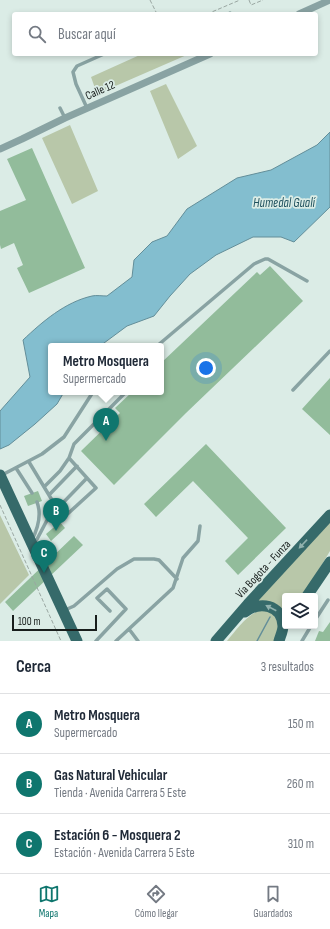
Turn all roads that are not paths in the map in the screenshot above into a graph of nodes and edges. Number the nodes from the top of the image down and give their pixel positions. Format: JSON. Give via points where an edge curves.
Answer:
{"nodes":[{"id":1,"x":330,"y":0,"type":"edge"},
{"id":2,"x":303,"y":12,"type":"edge"},
{"id":3,"x":100,"y":56,"type":"edge"},
{"id":4,"x":205,"y":56,"type":"edge"},
{"id":5,"x":60,"y":108,"type":"dead end"},
{"id":6,"x":87,"y":108,"type":"junction"},
{"id":7,"x":65,"y":118,"type":"junction"},
{"id":8,"x":0,"y":149,"type":"edge"},
{"id":9,"x":307,"y":280,"type":"dead end"},
{"id":10,"x":161,"y":343,"type":"edge"},
{"id":11,"x":330,"y":351,"type":"edge"},
{"id":12,"x":293,"y":390,"type":"dead end"},
{"id":13,"x":91,"y":395,"type":"edge"},
{"id":14,"x":123,"y":395,"type":"edge"},
{"id":15,"x":69,"y":458,"type":"junction"},
{"id":16,"x":29,"y":462,"type":"junction"},
{"id":17,"x":77,"y":466,"type":"junction"},
{"id":18,"x":16,"y":468,"type":"junction"},
{"id":19,"x":0,"y":475,"type":"edge"},
{"id":20,"x":87,"y":478,"type":"junction"},
{"id":21,"x":44,"y":487,"type":"junction"},
{"id":22,"x":0,"y":491,"type":"edge"},
{"id":23,"x":32,"y":493,"type":"dead end"},
{"id":24,"x":49,"y":495,"type":"junction"},
{"id":25,"x":37,"y":502,"type":"dead end"},
{"id":26,"x":56,"y":507,"type":"junction"},
{"id":27,"x":330,"y":515,"type":"edge"},
{"id":28,"x":200,"y":526,"type":"dead end"},
{"id":29,"x":32,"y":544,"type":"junction"},
{"id":30,"x":329,"y":564,"type":"edge"},
{"id":31,"x":177,"y":579,"type":"junction"},
{"id":32,"x":309,"y":593,"type":"edge"},
{"id":33,"x":328,"y":600,"type":"dead end"},
{"id":34,"x":64,"y":610,"type":"junction"},
{"id":35,"x":110,"y":611,"type":"dead end"},
{"id":36,"x":318,"y":615,"type":"edge"},
{"id":37,"x":232,"y":622,"type":"junction"},
{"id":38,"x":129,"y":629,"type":"junction"},
{"id":39,"x":289,"y":629,"type":"edge"},
{"id":40,"x":310,"y":629,"type":"edge"},
{"id":41,"x":70,"y":641,"type":"edge"},
{"id":42,"x":77,"y":641,"type":"edge"},
{"id":43,"x":96,"y":641,"type":"edge"},
{"id":44,"x":116,"y":641,"type":"edge"},
{"id":45,"x":138,"y":641,"type":"edge"},
{"id":46,"x":216,"y":641,"type":"edge"},
{"id":47,"x":279,"y":641,"type":"edge"},
{"id":48,"x":283,"y":641,"type":"edge"},
{"id":49,"x":302,"y":641,"type":"edge"}],
"edges":[{"from":1,"to":2,"type":"street"},
{"from":3,"to":6,"type":"lane","via":[[77,66],[73,72]]},
{"from":4,"to":6,"type":"street","name":"Calle 12"},
{"from":5,"to":7,"type":"lane"},
{"from":6,"to":7,"type":"street","name":"Calle 12"},
{"from":7,"to":8,"type":"street","name":"Calle 12"},
{"from":9,"to":10,"type":"lane","via":[[265,258],[254,264]]},
{"from":11,"to":12,"type":"lane"},
{"from":13,"to":16,"type":"lane","via":[[64,437]]},
{"from":14,"to":15,"type":"lane","via":[[74,444]]},
{"from":15,"to":17,"type":"lane"},
{"from":15,"to":21,"type":"lane"},
{"from":16,"to":18,"type":"lane"},
{"from":16,"to":21,"type":"lane"},
{"from":17,"to":20,"type":"lane"},
{"from":17,"to":24,"type":"lane"},
{"from":18,"to":19,"type":"lane"},
{"from":18,"to":23,"type":"lane"},
{"from":19,"to":29,"type":"main road"},
{"from":20,"to":26,"type":"lane"},
{"from":20,"to":26,"type":"lane","via":[[96,488],[62,519]]},
{"from":21,"to":24,"type":"lane"},
{"from":22,"to":41,"type":"main road"},
{"from":24,"to":26,"type":"lane"},
{"from":25,"to":29,"type":"lane","via":[[40,518]]},
{"from":26,"to":29,"type":"lane"},
{"from":27,"to":37,"type":"main road","name":"Vía Bogota - Funza","one_way":true},
{"from":28,"to":31,"type":"lane","via":[[198,541],[183,558]]},
{"from":29,"to":34,"type":"main road"},
{"from":30,"to":32,"type":"main road"},
{"from":31,"to":34,"type":"lane","via":[[159,560],[134,559],[116,569],[74,606]]},
{"from":31,"to":38,"type":"lane","via":[[173,588]]},
{"from":33,"to":36,"type":"lane"},
{"from":34,"to":42,"type":"main road"},
{"from":35,"to":43,"type":"lane","via":[[97,598],[106,589],[126,609]]},
{"from":37,"to":46,"type":"main road","name":"Vía Bogota - Funza"},
{"from":47,"to":37,"type":"main road","one_way":true,"via":[[283,627],[282,619],[278,612],[265,605],[250,608]]},
{"from":38,"to":44,"type":"lane"},
{"from":38,"to":45,"type":"lane"},
{"from":39,"to":48,"type":"main road"},
{"from":40,"to":49,"type":"lane"}]}
